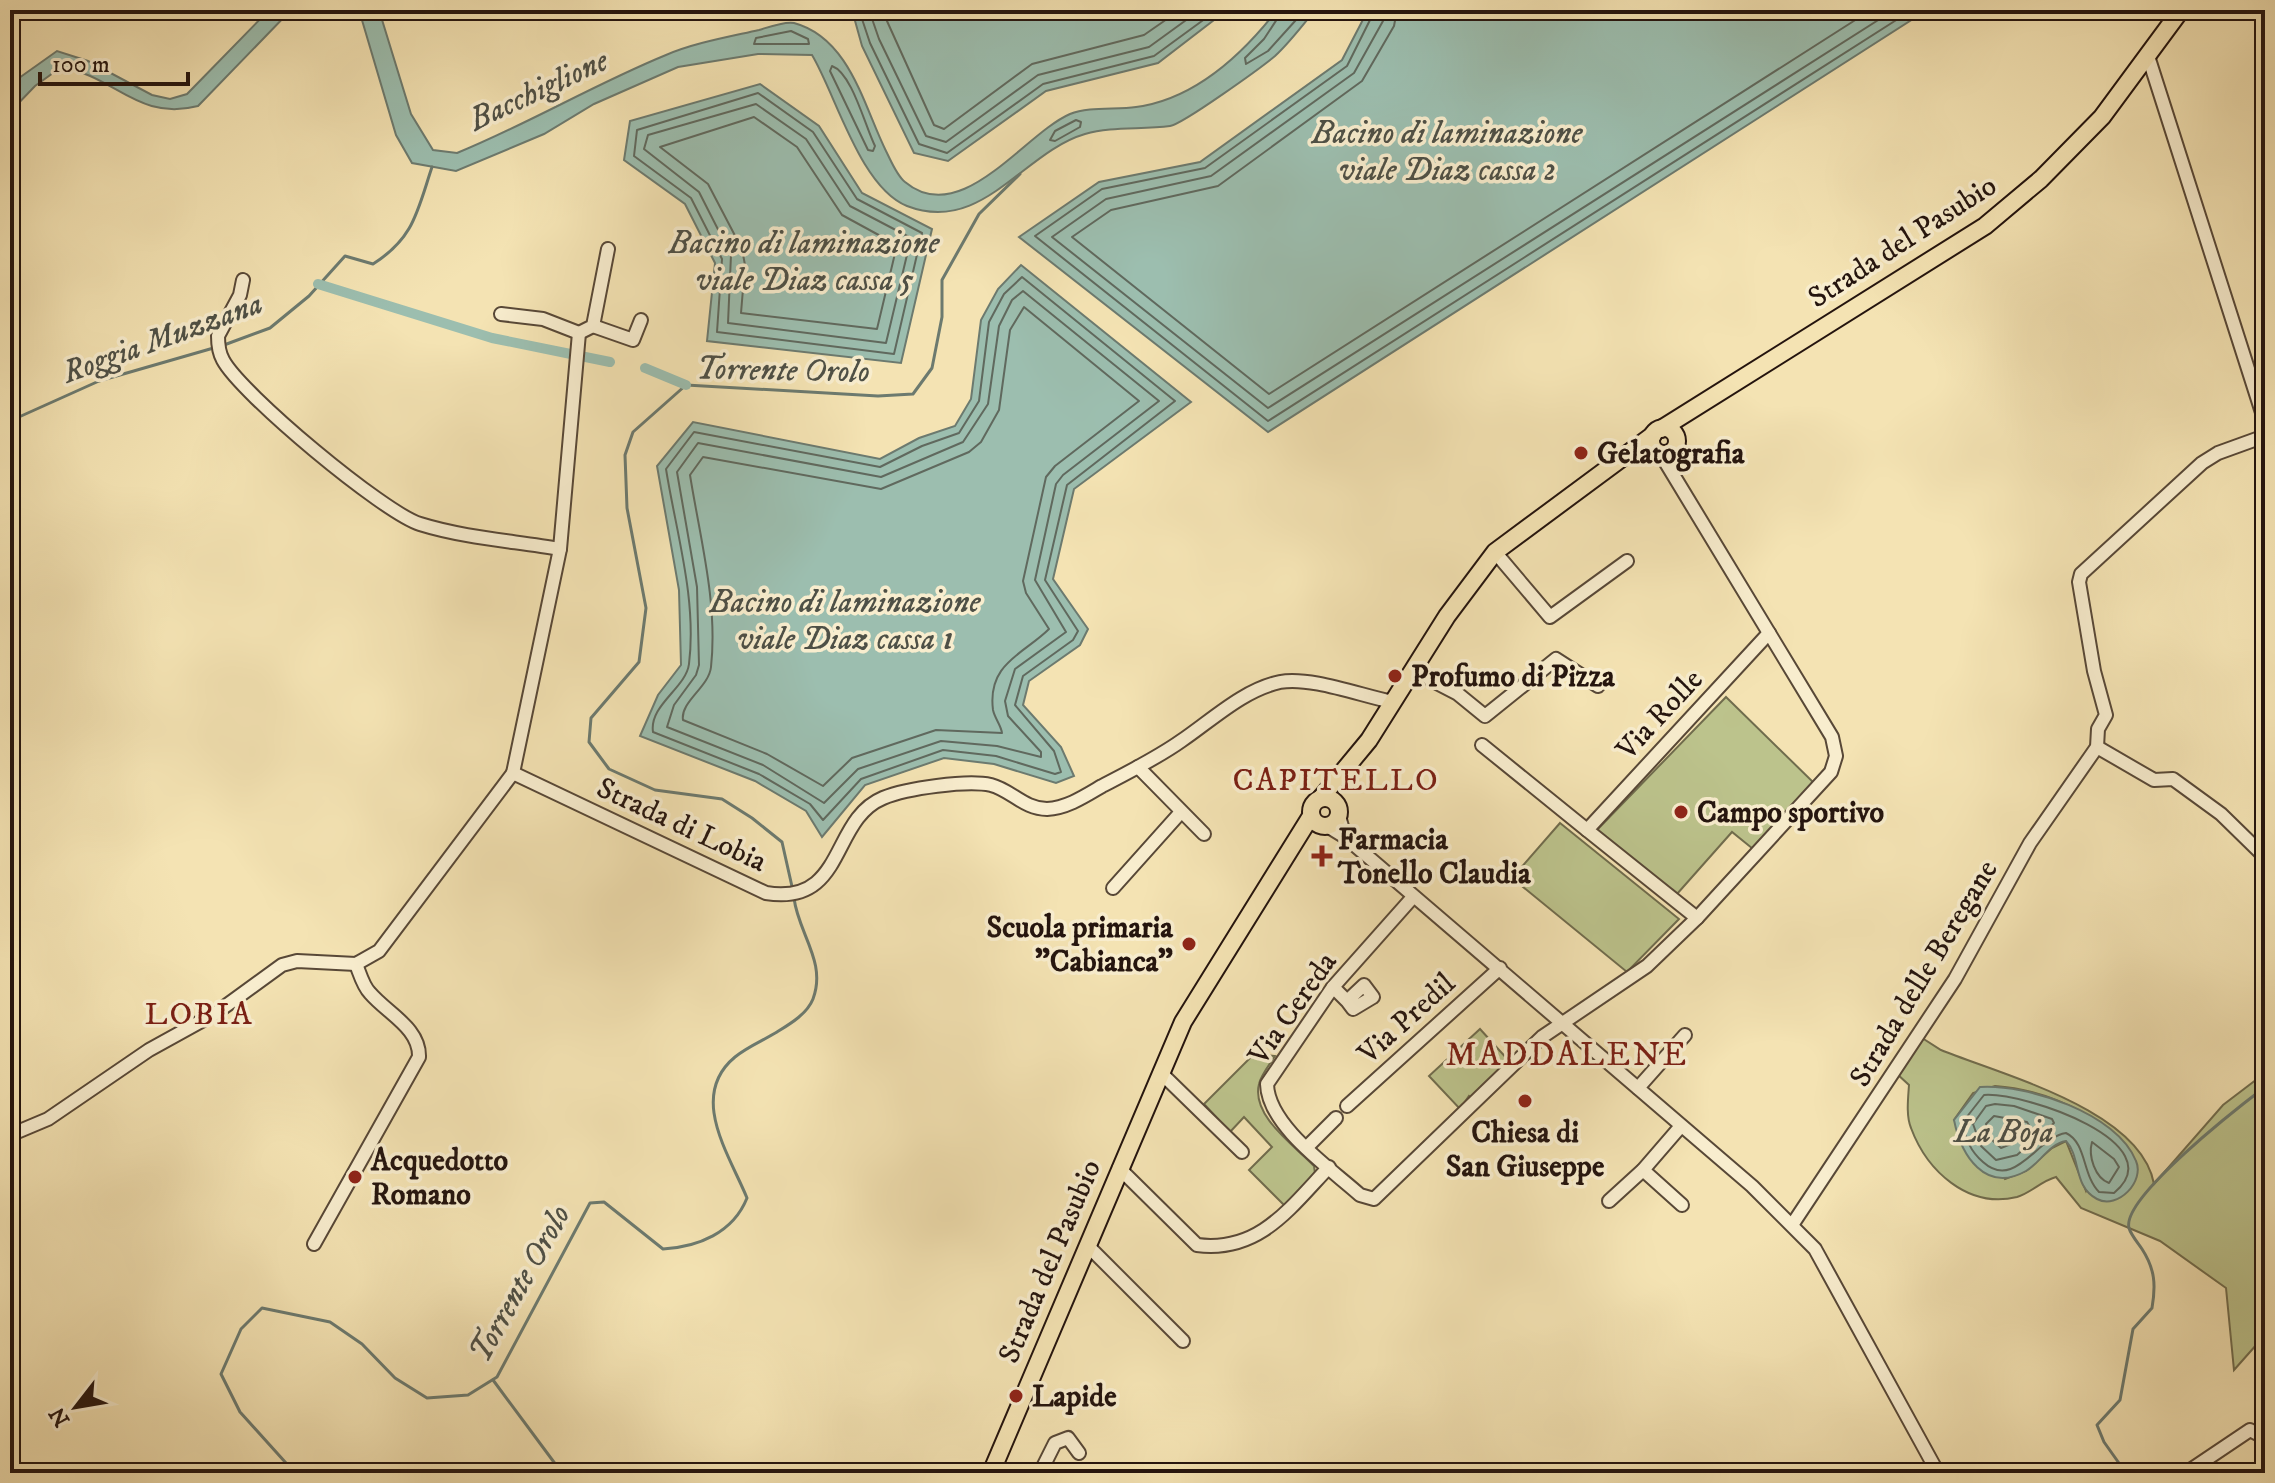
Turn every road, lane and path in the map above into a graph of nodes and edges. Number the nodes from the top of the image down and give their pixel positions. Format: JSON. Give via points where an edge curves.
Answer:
{"nodes":[{"id":1,"x":2181,"y":10,"type":"edge"},
{"id":2,"x":2148,"y":56,"type":"junction"},
{"id":3,"x":608,"y":249,"type":"dead end"},
{"id":4,"x":243,"y":280,"type":"dead end"},
{"id":5,"x":501,"y":314,"type":"dead end"},
{"id":6,"x":641,"y":320,"type":"dead end"},
{"id":7,"x":593,"y":326,"type":"junction"},
{"id":8,"x":579,"y":333,"type":"junction"},
{"id":9,"x":2265,"y":422,"type":"edge"},
{"id":10,"x":2265,"y":436,"type":"edge"},
{"id":11,"x":1663,"y":443,"type":"junction"},
{"id":12,"x":560,"y":549,"type":"junction"},
{"id":13,"x":1495,"y":552,"type":"junction"},
{"id":14,"x":1627,"y":561,"type":"dead end"},
{"id":15,"x":1769,"y":633,"type":"junction"},
{"id":16,"x":1422,"y":673,"type":"junction"},
{"id":17,"x":1598,"y":686,"type":"dead end"},
{"id":18,"x":1393,"y":702,"type":"junction"},
{"id":19,"x":1369,"y":740,"type":"junction"},
{"id":20,"x":1482,"y":745,"type":"dead end"},
{"id":21,"x":2097,"y":747,"type":"junction"},
{"id":22,"x":1138,"y":767,"type":"junction"},
{"id":23,"x":513,"y":773,"type":"junction"},
{"id":24,"x":1181,"y":812,"type":"junction"},
{"id":25,"x":1328,"y":818,"type":"junction"},
{"id":26,"x":1587,"y":830,"type":"junction"},
{"id":27,"x":1204,"y":834,"type":"dead end"},
{"id":28,"x":2265,"y":857,"type":"edge"},
{"id":29,"x":1113,"y":888,"type":"dead end"},
{"id":30,"x":1413,"y":897,"type":"junction"},
{"id":31,"x":1697,"y":918,"type":"junction"},
{"id":32,"x":356,"y":964,"type":"junction"},
{"id":33,"x":1500,"y":968,"type":"junction"},
{"id":34,"x":1333,"y":987,"type":"junction"},
{"id":35,"x":1347,"y":1001,"type":"dead end"},
{"id":36,"x":1563,"y":1023,"type":"junction"},
{"id":37,"x":1685,"y":1035,"type":"dead end"},
{"id":38,"x":1160,"y":1072,"type":"junction"},
{"id":39,"x":1638,"y":1088,"type":"junction"},
{"id":40,"x":1347,"y":1106,"type":"dead end"},
{"id":41,"x":1336,"y":1118,"type":"dead end"},
{"id":42,"x":1681,"y":1126,"type":"junction"},
{"id":43,"x":10,"y":1135,"type":"edge"},
{"id":44,"x":1307,"y":1147,"type":"junction"},
{"id":45,"x":1242,"y":1152,"type":"dead end"},
{"id":46,"x":1329,"y":1167,"type":"junction"},
{"id":47,"x":1119,"y":1168,"type":"junction"},
{"id":48,"x":1643,"y":1170,"type":"junction"},
{"id":49,"x":1609,"y":1201,"type":"dead end"},
{"id":50,"x":1682,"y":1205,"type":"dead end"},
{"id":51,"x":1792,"y":1225,"type":"junction"},
{"id":52,"x":314,"y":1244,"type":"dead end"},
{"id":53,"x":1087,"y":1245,"type":"junction"},
{"id":54,"x":1183,"y":1341,"type":"dead end"},
{"id":55,"x":2265,"y":1438,"type":"edge"},
{"id":56,"x":1079,"y":1453,"type":"dead end"},
{"id":57,"x":991,"y":1473,"type":"edge"},
{"id":58,"x":1040,"y":1473,"type":"edge"},
{"id":59,"x":1938,"y":1473,"type":"edge"},
{"id":60,"x":2186,"y":1473,"type":"edge"}],
"edges":[{"from":1,"to":2,"type":"main road","name":"Strada del Pasubio"},
{"from":2,"to":9,"type":"street"},
{"from":2,"to":11,"type":"main road","name":"Strada del Pasubio","via":[[2102,117],[1985,226],[1686,412]]},
{"from":3,"to":7,"type":"street"},
{"from":4,"to":12,"type":"street","via":[[218,336],[223,360],[285,423],[379,503],[421,525]]},
{"from":5,"to":8,"type":"street","via":[[543,319]]},
{"from":6,"to":7,"type":"street","via":[[633,340]]},
{"from":7,"to":8,"type":"street"},
{"from":8,"to":12,"type":"street"},
{"from":10,"to":21,"type":"street","name":"Strada delle Beregane","via":[[2202,463],[2081,574],[2094,671],[2106,715]]},
{"from":11,"to":13,"type":"main road","via":[[1629,451]]},
{"from":11,"to":15,"type":"street","via":[[1671,470]]},
{"from":12,"to":23,"type":"street"},
{"from":13,"to":14,"type":"street","via":[[1550,617]]},
{"from":13,"to":16,"type":"main road","via":[[1470,583]]},
{"from":15,"to":26,"type":"street","name":"Via Rolle"},
{"from":15,"to":31,"type":"street","via":[[1832,737],[1835,764],[1810,799]]},
{"from":16,"to":17,"type":"street","via":[[1485,716],[1556,659]]},
{"from":16,"to":18,"type":"main road"},
{"from":18,"to":19,"type":"main road"},
{"from":18,"to":22,"type":"street","name":"Strada di Lobia","via":[[1282,682],[1243,698]]},
{"from":19,"to":25,"type":"main road"},
{"from":19,"to":25,"type":"main road","via":[[1321,798],[1332,799]]},
{"from":20,"to":26,"type":"street"},
{"from":21,"to":28,"type":"street","via":[[2154,780],[2173,779],[2221,814]]},
{"from":21,"to":51,"type":"street","name":"Strada delle Beregane","via":[[2051,808],[1941,1002]]},
{"from":22,"to":23,"type":"street","name":"Strada di Lobia","via":[[1070,804],[1046,809],[1027,805],[993,785],[929,788],[880,799],[864,811],[836,862],[804,892],[792,894],[766,893]]},
{"from":22,"to":24,"type":"street"},
{"from":23,"to":32,"type":"street","via":[[379,951]]},
{"from":24,"to":27,"type":"street"},
{"from":24,"to":29,"type":"street"},
{"from":25,"to":30,"type":"street"},
{"from":25,"to":38,"type":"main road","name":"Strada del Pasubio","via":[[1275,879],[1203,985]]},
{"from":26,"to":31,"type":"street"},
{"from":30,"to":33,"type":"street"},
{"from":30,"to":34,"type":"street","name":"Via Cereda"},
{"from":31,"to":36,"type":"street","via":[[1647,966]]},
{"from":32,"to":43,"type":"street","via":[[306,960],[282,965],[48,1119]]},
{"from":32,"to":52,"type":"street","via":[[371,994],[414,1035],[419,1057]]},
{"from":33,"to":36,"type":"street"},
{"from":33,"to":40,"type":"street","name":"Via Predil"},
{"from":34,"to":35,"type":"street"},
{"from":34,"to":44,"type":"street","name":"Via Cereda","via":[[1267,1084],[1272,1108]]},
{"from":36,"to":39,"type":"street"},
{"from":36,"to":46,"type":"street","name":"Via Cereda","via":[[1542,1037],[1374,1199],[1360,1195]]},
{"from":37,"to":39,"type":"street"},
{"from":38,"to":45,"type":"street"},
{"from":38,"to":47,"type":"main road","name":"Strada del Pasubio"},
{"from":39,"to":42,"type":"street"},
{"from":41,"to":44,"type":"street"},
{"from":42,"to":48,"type":"street"},
{"from":42,"to":51,"type":"street"},
{"from":44,"to":46,"type":"street","name":"Via Cereda"},
{"from":46,"to":47,"type":"street","via":[[1278,1220],[1229,1247],[1197,1245]]},
{"from":47,"to":53,"type":"main road","name":"Strada del Pasubio"},
{"from":48,"to":49,"type":"street"},
{"from":48,"to":50,"type":"street"},
{"from":51,"to":59,"type":"street","via":[[1815,1249],[1848,1304]]},
{"from":53,"to":54,"type":"street"},
{"from":53,"to":57,"type":"main road","name":"Strada del Pasubio"},
{"from":55,"to":60,"type":"street","via":[[2250,1430]]},
{"from":56,"to":58,"type":"street","via":[[1068,1438],[1055,1443]]}]}
